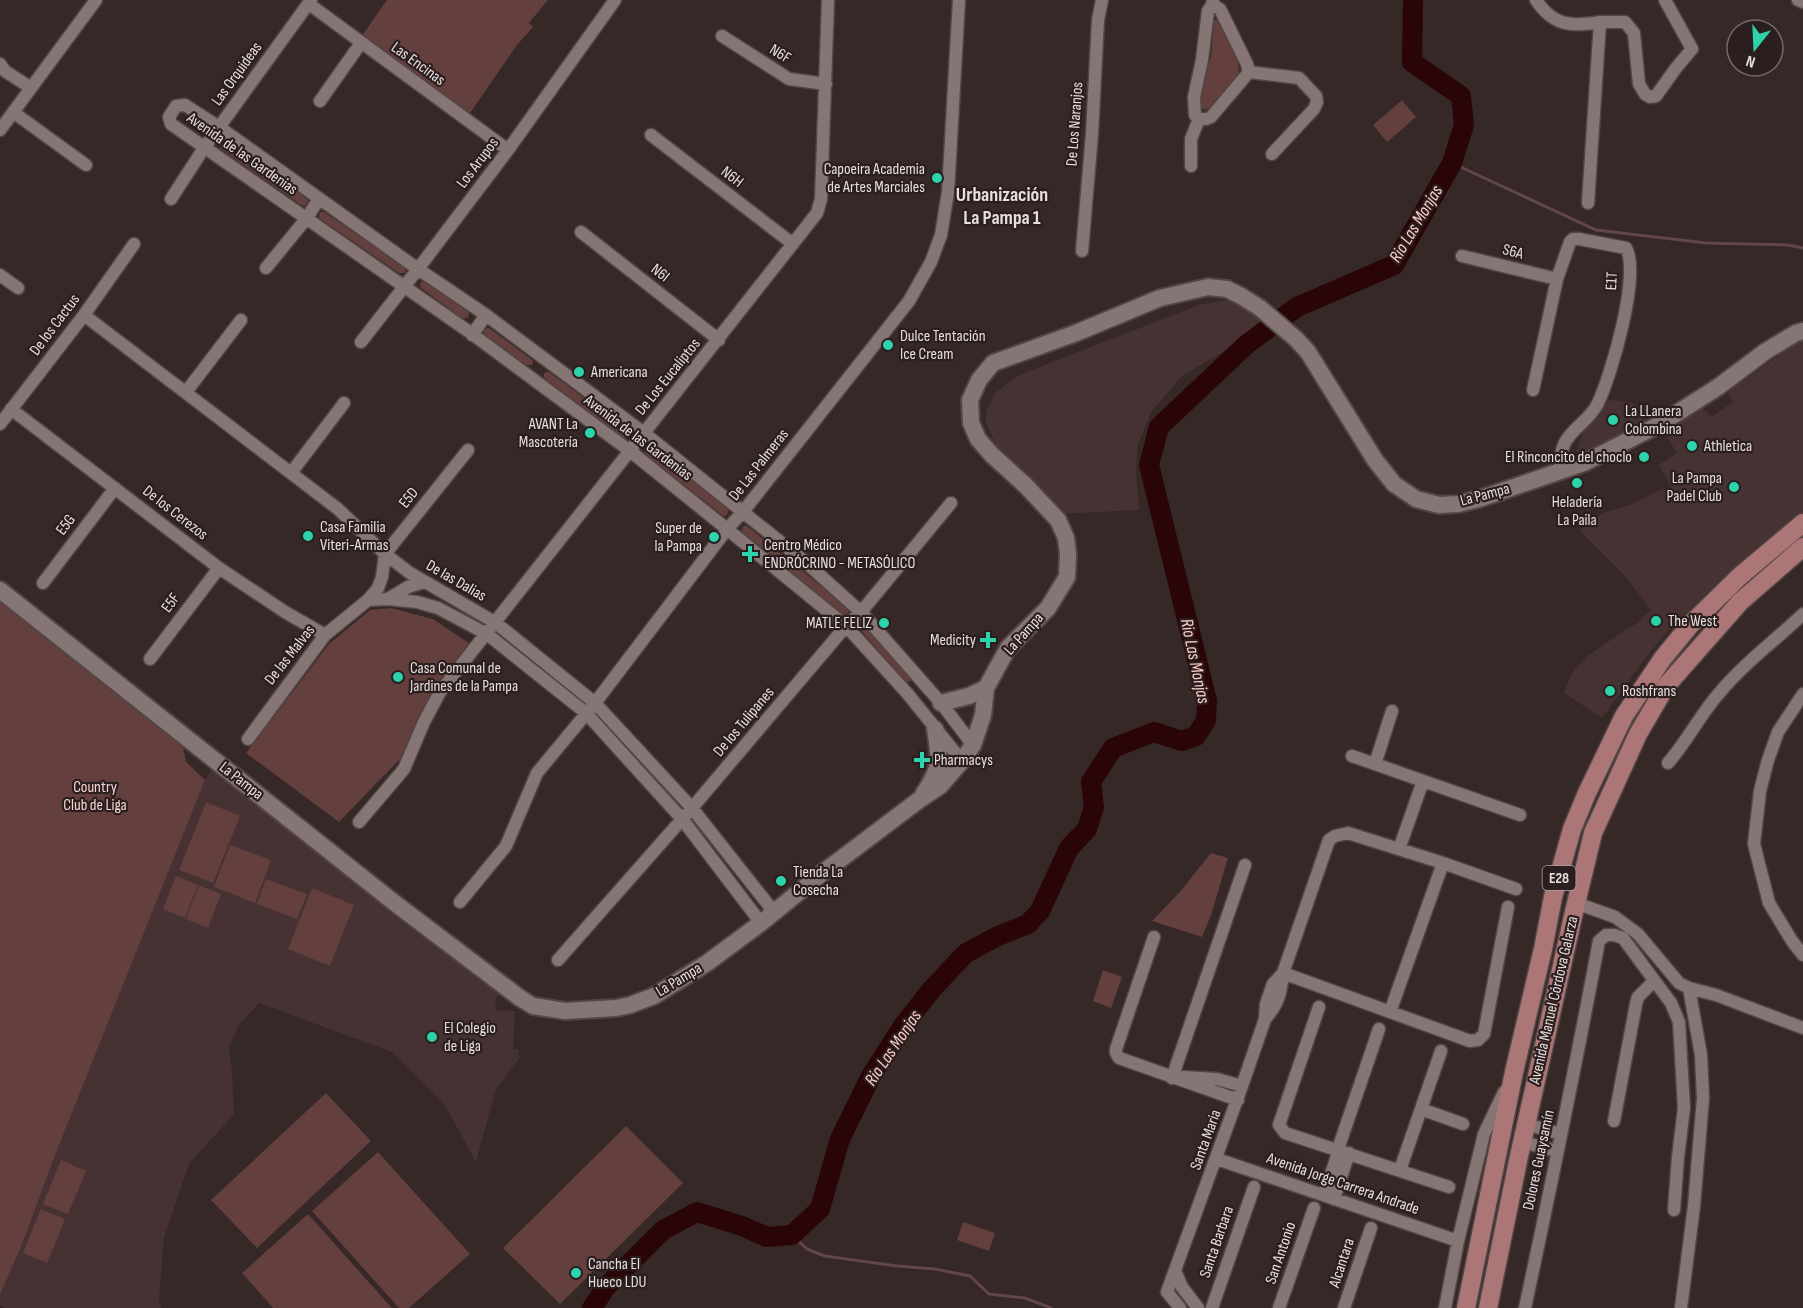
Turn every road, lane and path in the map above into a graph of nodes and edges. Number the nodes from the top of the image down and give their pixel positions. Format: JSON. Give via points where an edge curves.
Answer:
{"nodes":[{"id":1,"x":96,"y":0,"type":"edge"},
{"id":2,"x":615,"y":0,"type":"edge"},
{"id":3,"x":828,"y":0,"type":"edge"},
{"id":4,"x":959,"y":0,"type":"edge"},
{"id":5,"x":1102,"y":0,"type":"edge"},
{"id":6,"x":1536,"y":0,"type":"edge"},
{"id":7,"x":1665,"y":0,"type":"edge"},
{"id":8,"x":1798,"y":0,"type":"edge"},
{"id":9,"x":310,"y":2,"type":"edge"},
{"id":10,"x":1803,"y":2,"type":"edge"},
{"id":11,"x":1213,"y":3,"type":"edge"},
{"id":12,"x":1600,"y":21,"type":"junction"},
{"id":13,"x":722,"y":36,"type":"dead end"},
{"id":14,"x":362,"y":43,"type":"junction"},
{"id":15,"x":0,"y":64,"type":"edge"},
{"id":16,"x":1248,"y":72,"type":"junction"},
{"id":17,"x":826,"y":84,"type":"junction"},
{"id":18,"x":31,"y":88,"type":"junction"},
{"id":19,"x":320,"y":101,"type":"dead end"},
{"id":20,"x":13,"y":111,"type":"junction"},
{"id":21,"x":1199,"y":119,"type":"junction"},
{"id":22,"x":219,"y":128,"type":"junction"},
{"id":23,"x":0,"y":130,"type":"edge"},
{"id":24,"x":651,"y":135,"type":"dead end"},
{"id":25,"x":204,"y":148,"type":"junction"},
{"id":26,"x":508,"y":150,"type":"junction"},
{"id":27,"x":1272,"y":153,"type":"dead end"},
{"id":28,"x":86,"y":165,"type":"dead end"},
{"id":29,"x":1191,"y":166,"type":"dead end"},
{"id":30,"x":171,"y":199,"type":"dead end"},
{"id":31,"x":319,"y":199,"type":"junction"},
{"id":32,"x":1588,"y":203,"type":"dead end"},
{"id":33,"x":306,"y":219,"type":"junction"},
{"id":34,"x":581,"y":231,"type":"dead end"},
{"id":35,"x":134,"y":244,"type":"dead end"},
{"id":36,"x":793,"y":244,"type":"junction"},
{"id":37,"x":1082,"y":251,"type":"dead end"},
{"id":38,"x":1462,"y":256,"type":"dead end"},
{"id":39,"x":266,"y":268,"type":"dead end"},
{"id":40,"x":418,"y":269,"type":"junction"},
{"id":41,"x":0,"y":275,"type":"edge"},
{"id":42,"x":1557,"y":279,"type":"junction"},
{"id":43,"x":404,"y":286,"type":"junction"},
{"id":44,"x":18,"y":288,"type":"dead end"},
{"id":45,"x":84,"y":315,"type":"junction"},
{"id":46,"x":486,"y":315,"type":"junction"},
{"id":47,"x":241,"y":320,"type":"dead end"},
{"id":48,"x":1803,"y":331,"type":"edge"},
{"id":49,"x":472,"y":335,"type":"junction"},
{"id":50,"x":718,"y":340,"type":"junction"},
{"id":51,"x":361,"y":342,"type":"dead end"},
{"id":52,"x":543,"y":358,"type":"junction"},
{"id":53,"x":529,"y":377,"type":"junction"},
{"id":54,"x":1533,"y":390,"type":"dead end"},
{"id":55,"x":186,"y":392,"type":"junction"},
{"id":56,"x":344,"y":403,"type":"dead end"},
{"id":57,"x":11,"y":409,"type":"junction"},
{"id":58,"x":0,"y":424,"type":"edge"},
{"id":59,"x":644,"y":433,"type":"junction"},
{"id":60,"x":468,"y":450,"type":"dead end"},
{"id":61,"x":630,"y":451,"type":"junction"},
{"id":62,"x":291,"y":473,"type":"junction"},
{"id":63,"x":1560,"y":473,"type":"junction"},
{"id":64,"x":115,"y":488,"type":"junction"},
{"id":65,"x":951,"y":503,"type":"dead end"},
{"id":66,"x":742,"y":513,"type":"junction"},
{"id":67,"x":1803,"y":523,"type":"edge"},
{"id":68,"x":727,"y":529,"type":"junction"},
{"id":69,"x":1803,"y":548,"type":"edge"},
{"id":70,"x":385,"y":554,"type":"junction"},
{"id":71,"x":219,"y":568,"type":"junction"},
{"id":72,"x":424,"y":582,"type":"junction"},
{"id":73,"x":43,"y":583,"type":"dead end"},
{"id":74,"x":0,"y":590,"type":"edge"},
{"id":75,"x":388,"y":599,"type":"junction"},
{"id":76,"x":368,"y":600,"type":"junction"},
{"id":77,"x":861,"y":612,"type":"junction"},
{"id":78,"x":1803,"y":614,"type":"edge"},
{"id":79,"x":496,"y":623,"type":"junction"},
{"id":80,"x":846,"y":626,"type":"junction"},
{"id":81,"x":487,"y":634,"type":"junction"},
{"id":82,"x":325,"y":635,"type":"junction"},
{"id":83,"x":150,"y":659,"type":"dead end"},
{"id":84,"x":986,"y":688,"type":"junction"},
{"id":85,"x":1803,"y":694,"type":"edge"},
{"id":86,"x":595,"y":703,"type":"junction"},
{"id":87,"x":941,"y":703,"type":"junction"},
{"id":88,"x":1392,"y":711,"type":"dead end"},
{"id":89,"x":586,"y":713,"type":"junction"},
{"id":90,"x":935,"y":729,"type":"junction"},
{"id":91,"x":248,"y":739,"type":"dead end"},
{"id":92,"x":973,"y":745,"type":"junction"},
{"id":93,"x":1352,"y":756,"type":"dead end"},
{"id":94,"x":962,"y":762,"type":"junction"},
{"id":95,"x":1668,"y":763,"type":"dead end"},
{"id":96,"x":1375,"y":764,"type":"junction"},
{"id":97,"x":1423,"y":781,"type":"junction"},
{"id":98,"x":919,"y":800,"type":"junction"},
{"id":99,"x":693,"y":808,"type":"junction"},
{"id":100,"x":1520,"y":814,"type":"dead end"},
{"id":101,"x":682,"y":819,"type":"junction"},
{"id":102,"x":359,"y":822,"type":"dead end"},
{"id":103,"x":1399,"y":849,"type":"junction"},
{"id":104,"x":1443,"y":863,"type":"junction"},
{"id":105,"x":1245,"y":865,"type":"dead end"},
{"id":106,"x":1516,"y":889,"type":"dead end"},
{"id":107,"x":460,"y":902,"type":"dead end"},
{"id":108,"x":1576,"y":903,"type":"junction"},
{"id":109,"x":1508,"y":907,"type":"dead end"},
{"id":110,"x":774,"y":912,"type":"junction"},
{"id":111,"x":761,"y":923,"type":"junction"},
{"id":112,"x":1154,"y":937,"type":"dead end"},
{"id":113,"x":1803,"y":955,"type":"edge"},
{"id":114,"x":558,"y":960,"type":"dead end"},
{"id":115,"x":1283,"y":973,"type":"junction"},
{"id":116,"x":1654,"y":981,"type":"junction"},
{"id":117,"x":1684,"y":986,"type":"junction"},
{"id":118,"x":1319,"y":1007,"type":"dead end"},
{"id":119,"x":1390,"y":1012,"type":"junction"},
{"id":120,"x":1803,"y":1028,"type":"edge"},
{"id":121,"x":1379,"y":1029,"type":"dead end"},
{"id":122,"x":1441,"y":1051,"type":"dead end"},
{"id":123,"x":1514,"y":1072,"type":"junction"},
{"id":124,"x":1173,"y":1078,"type":"junction"},
{"id":125,"x":1242,"y":1086,"type":"junction"},
{"id":126,"x":1238,"y":1100,"type":"junction"},
{"id":127,"x":1421,"y":1109,"type":"junction"},
{"id":128,"x":1614,"y":1121,"type":"dead end"},
{"id":129,"x":1463,"y":1124,"type":"dead end"},
{"id":130,"x":1526,"y":1124,"type":"junction"},
{"id":131,"x":1561,"y":1134,"type":"junction"},
{"id":132,"x":1522,"y":1142,"type":"junction"},
{"id":133,"x":1342,"y":1151,"type":"junction"},
{"id":134,"x":1557,"y":1151,"type":"junction"},
{"id":135,"x":1217,"y":1159,"type":"junction"},
{"id":136,"x":1400,"y":1170,"type":"junction"},
{"id":137,"x":1254,"y":1187,"type":"dead end"},
{"id":138,"x":1449,"y":1187,"type":"dead end"},
{"id":139,"x":1329,"y":1197,"type":"junction"},
{"id":140,"x":1314,"y":1208,"type":"dead end"},
{"id":141,"x":1674,"y":1210,"type":"dead end"},
{"id":142,"x":1371,"y":1228,"type":"dead end"},
{"id":143,"x":1458,"y":1241,"type":"junction"},
{"id":144,"x":1175,"y":1271,"type":"junction"},
{"id":145,"x":1180,"y":1308,"type":"edge"},
{"id":146,"x":1197,"y":1308,"type":"edge"},
{"id":147,"x":1212,"y":1308,"type":"edge"},
{"id":148,"x":1279,"y":1308,"type":"edge"},
{"id":149,"x":1344,"y":1308,"type":"edge"},
{"id":150,"x":1445,"y":1308,"type":"edge"},
{"id":151,"x":1466,"y":1308,"type":"edge"},
{"id":152,"x":1488,"y":1308,"type":"edge"},
{"id":153,"x":1525,"y":1308,"type":"edge"},
{"id":154,"x":1681,"y":1308,"type":"edge"}],
"edges":[{"from":1,"to":18,"type":"street"},
{"from":2,"to":26,"type":"street","name":"Los Arupos"},
{"from":3,"to":17,"type":"street","name":"De Los Eucaliptos"},
{"from":4,"to":66,"type":"street","name":"De Las Palmeras","via":[[948,192],[931,262],[909,301]]},
{"from":5,"to":37,"type":"street","name":"De Los Naranjos"},
{"from":6,"to":12,"type":"street","via":[[1563,24]]},
{"from":7,"to":12,"type":"street","via":[[1692,49],[1656,96],[1645,94],[1639,84],[1634,33],[1625,22]]},
{"from":8,"to":10,"type":"street"},
{"from":9,"to":14,"type":"street","name":"Las Encinas"},
{"from":9,"to":22,"type":"street","name":"Las Orquideas"},
{"from":11,"to":16,"type":"street","via":[[1220,9]]},
{"from":11,"to":21,"type":"street","via":[[1208,11],[1194,97],[1195,115]]},
{"from":12,"to":32,"type":"street"},
{"from":13,"to":17,"type":"street","name":"N6F","via":[[789,79]]},
{"from":14,"to":19,"type":"street"},
{"from":14,"to":26,"type":"street","name":"Las Encinas"},
{"from":15,"to":18,"type":"street"},
{"from":16,"to":21,"type":"street","via":[[1211,117]]},
{"from":16,"to":27,"type":"street","via":[[1299,78],[1316,96],[1314,110]]},
{"from":17,"to":36,"type":"street","name":"De Los Eucaliptos","via":[[820,206]]},
{"from":18,"to":20,"type":"street"},
{"from":20,"to":23,"type":"street"},
{"from":20,"to":28,"type":"street"},
{"from":21,"to":29,"type":"street","via":[[1191,139]]},
{"from":22,"to":25,"type":"street","name":"Las Orquideas"},
{"from":22,"to":25,"type":"street","name":"Avenida de las Gardenias","via":[[185,105],[176,106],[169,117],[171,124]]},
{"from":22,"to":31,"type":"street","name":"Avenida de las Gardenias"},
{"from":24,"to":36,"type":"street","name":"N6H"},
{"from":25,"to":30,"type":"street","name":"Las Orquideas"},
{"from":25,"to":33,"type":"street","name":"Avenida de las Gardenias"},
{"from":26,"to":40,"type":"street","name":"Los Arupos"},
{"from":31,"to":33,"type":"street"},
{"from":31,"to":40,"type":"street","name":"Avenida de las Gardenias"},
{"from":33,"to":39,"type":"street"},
{"from":33,"to":43,"type":"street","name":"Avenida de las Gardenias"},
{"from":34,"to":50,"type":"street","name":"N6I"},
{"from":35,"to":45,"type":"street","name":"De los Cactus"},
{"from":36,"to":50,"type":"street","name":"De Los Eucaliptos"},
{"from":38,"to":42,"type":"street","name":"S6A"},
{"from":40,"to":43,"type":"street","name":"Los Arupos"},
{"from":40,"to":46,"type":"street","name":"Avenida de las Gardenias"},
{"from":41,"to":44,"type":"street"},
{"from":42,"to":54,"type":"street","name":"E1T"},
{"from":42,"to":63,"type":"street","name":"E1T","via":[[1573,239],[1626,248],[1629,254],[1628,302],[1616,347],[1598,404],[1567,438],[1561,452]]},
{"from":43,"to":49,"type":"street","name":"Avenida de las Gardenias"},
{"from":43,"to":51,"type":"street","name":"Los Arupos"},
{"from":45,"to":55,"type":"street","name":"De las Dalias"},
{"from":45,"to":57,"type":"street","name":"De los Cactus"},
{"from":46,"to":49,"type":"street"},
{"from":46,"to":52,"type":"street","name":"Avenida de las Gardenias"},
{"from":47,"to":55,"type":"street"},
{"from":48,"to":63,"type":"street","name":"La Pampa","via":[[1766,351],[1660,424]]},
{"from":49,"to":53,"type":"street","name":"Avenida de las Gardenias"},
{"from":50,"to":59,"type":"street","name":"De Los Eucaliptos"},
{"from":52,"to":53,"type":"street"},
{"from":52,"to":59,"type":"street","name":"Avenida de las Gardenias"},
{"from":53,"to":61,"type":"street","name":"Avenida de las Gardenias"},
{"from":55,"to":62,"type":"street","name":"De las Dalias"},
{"from":56,"to":62,"type":"street"},
{"from":57,"to":58,"type":"street","name":"De los Cactus"},
{"from":57,"to":64,"type":"street","name":"De los Cerezos"},
{"from":59,"to":61,"type":"street","name":"De Los Eucaliptos"},
{"from":59,"to":66,"type":"street","name":"Avenida de las Gardenias"},
{"from":60,"to":70,"type":"street","name":"E5D"},
{"from":61,"to":68,"type":"street","name":"Avenida de las Gardenias"},
{"from":61,"to":79,"type":"street","name":"De Los Eucaliptos"},
{"from":62,"to":70,"type":"street","name":"De las Dalias","via":[[338,509]]},
{"from":63,"to":84,"type":"street","name":"La Pampa","via":[[1458,504],[1439,505],[1416,499],[1394,484],[1375,460],[1308,352],[1260,308],[1227,289],[1208,287],[1160,298],[993,363],[970,400],[971,423],[978,439],[1058,520],[1068,554],[1067,577],[1060,590],[1048,608],[1008,648]]},
{"from":64,"to":71,"type":"street","name":"De los Cerezos"},
{"from":64,"to":73,"type":"street","name":"E5G"},
{"from":65,"to":77,"type":"street","name":"De los Tulipanes"},
{"from":66,"to":68,"type":"street","name":"De Las Palmeras"},
{"from":66,"to":77,"type":"street","name":"Avenida de las Gardenias"},
{"from":67,"to":123,"type":"main road","name":"Avenida Manuel Córdova Galarza","number":"E28","via":[[1691,624],[1624,716],[1572,829]]},
{"from":68,"to":80,"type":"street","name":"Avenida de las Gardenias"},
{"from":68,"to":86,"type":"street","name":"De Las Palmeras"},
{"from":69,"to":108,"type":"main road","name":"Avenida Manuel Córdova Galarza","number":"E28","via":[[1740,602],[1666,686],[1638,734],[1593,833]]},
{"from":70,"to":72,"type":"street","name":"De las Dalias"},
{"from":70,"to":76,"type":"street","name":"E5D","via":[[378,588]]},
{"from":71,"to":82,"type":"street","name":"De los Cerezos"},
{"from":71,"to":83,"type":"street","name":"E5F"},
{"from":72,"to":75,"type":"street"},
{"from":72,"to":79,"type":"street","name":"De las Dalias"},
{"from":74,"to":111,"type":"street","name":"La Pampa","via":[[396,904],[533,1006],[577,1011],[616,1008],[644,1000],[707,963]]},
{"from":75,"to":76,"type":"street","name":"De las Dalias"},
{"from":75,"to":81,"type":"street","name":"De las Dalias","via":[[438,608]]},
{"from":76,"to":82,"type":"street","name":"De las Malvas"},
{"from":77,"to":80,"type":"street","name":"De los Tulipanes"},
{"from":77,"to":87,"type":"street","name":"Avenida de las Gardenias"},
{"from":78,"to":95,"type":"street","via":[[1722,690]]},
{"from":79,"to":81,"type":"street","name":"De Los Eucaliptos"},
{"from":79,"to":86,"type":"street","name":"De las Dalias"},
{"from":80,"to":90,"type":"street","name":"Avenida de las Gardenias"},
{"from":80,"to":99,"type":"street","name":"De los Tulipanes"},
{"from":81,"to":89,"type":"street","name":"De las Dalias"},
{"from":81,"to":102,"type":"street","name":"De Los Eucaliptos","via":[[440,692],[404,769]]},
{"from":82,"to":91,"type":"street","name":"De las Malvas"},
{"from":84,"to":87,"type":"street"},
{"from":84,"to":92,"type":"street","name":"La Pampa","via":[[983,715]]},
{"from":85,"to":113,"type":"street","via":[[1778,732],[1768,760],[1754,844],[1769,903]]},
{"from":86,"to":89,"type":"street","name":"De Las Palmeras"},
{"from":86,"to":99,"type":"street","name":"De las Dalias"},
{"from":87,"to":92,"type":"street","name":"Avenida de las Gardenias"},
{"from":88,"to":96,"type":"street"},
{"from":89,"to":101,"type":"street","name":"De las Dalias"},
{"from":89,"to":107,"type":"street","name":"De Las Palmeras","via":[[537,773],[506,846]]},
{"from":90,"to":94,"type":"street","name":"Avenida de las Gardenias"},
{"from":90,"to":98,"type":"street","via":[[939,763]]},
{"from":92,"to":94,"type":"street","name":"La Pampa"},
{"from":93,"to":96,"type":"street"},
{"from":94,"to":98,"type":"street","name":"La Pampa","via":[[940,786]]},
{"from":96,"to":97,"type":"street"},
{"from":97,"to":100,"type":"street"},
{"from":97,"to":103,"type":"street"},
{"from":98,"to":110,"type":"street","name":"La Pampa"},
{"from":99,"to":101,"type":"street","name":"De los Tulipanes"},
{"from":99,"to":110,"type":"street","name":"De las Dalias"},
{"from":101,"to":111,"type":"street","name":"De las Dalias"},
{"from":101,"to":114,"type":"street","name":"De los Tulipanes"},
{"from":103,"to":104,"type":"street"},
{"from":103,"to":115,"type":"street","name":"Santa Maria","via":[[1348,833],[1329,840]]},
{"from":104,"to":106,"type":"street"},
{"from":104,"to":119,"type":"street"},
{"from":105,"to":124,"type":"street"},
{"from":108,"to":117,"type":"street","via":[[1615,917],[1638,934]]},
{"from":108,"to":130,"type":"main road","name":"Avenida Manuel Córdova Galarza","number":"E28"},
{"from":109,"to":119,"type":"street","via":[[1484,1034],[1478,1041]]},
{"from":110,"to":111,"type":"street","name":"La Pampa"},
{"from":112,"to":124,"type":"street","via":[[1116,1053],[1119,1058]]},
{"from":115,"to":119,"type":"street"},
{"from":115,"to":125,"type":"street","name":"Santa Maria","via":[[1282,988],[1266,1019]]},
{"from":116,"to":128,"type":"street","via":[[1636,1004]]},
{"from":116,"to":131,"type":"street","name":"Dolores Guaysamín","via":[[1623,938],[1606,935],[1599,941]]},
{"from":116,"to":141,"type":"street","name":"Dolores Guaysamín","via":[[1671,1003],[1679,1022],[1684,1108]]},
{"from":117,"to":120,"type":"street","via":[[1716,994]]},
{"from":117,"to":154,"type":"street","via":[[1698,1033],[1703,1098]]},
{"from":118,"to":133,"type":"street","via":[[1279,1125],[1285,1133]]},
{"from":121,"to":133,"type":"street"},
{"from":122,"to":127,"type":"street"},
{"from":123,"to":143,"type":"street","name":"Avenida Manuel Córdova Galarza","via":[[1484,1134]]},
{"from":123,"to":151,"type":"main road","name":"Avenida Manuel Córdova Galarza","number":"E28"},
{"from":124,"to":125,"type":"street","via":[[1217,1079]]},
{"from":124,"to":126,"type":"street"},
{"from":125,"to":126,"type":"street","name":"Santa Maria"},
{"from":126,"to":135,"type":"street","name":"Santa Maria"},
{"from":127,"to":129,"type":"street"},
{"from":127,"to":136,"type":"street"},
{"from":130,"to":131,"type":"street"},
{"from":130,"to":132,"type":"main road","name":"Avenida Manuel Córdova Galarza","number":"E28"},
{"from":131,"to":134,"type":"street","name":"Dolores Guaysamín"},
{"from":132,"to":134,"type":"street"},
{"from":132,"to":152,"type":"main road","name":"Avenida Manuel Córdova Galarza","number":"E28"},
{"from":133,"to":136,"type":"street"},
{"from":133,"to":139,"type":"street"},
{"from":134,"to":153,"type":"street","name":"Dolores Guaysamín"},
{"from":135,"to":139,"type":"street","name":"Avenida Jorge Carrera Andrade"},
{"from":135,"to":144,"type":"street","name":"Santa Maria"},
{"from":136,"to":138,"type":"street"},
{"from":137,"to":147,"type":"street","name":"Santa Barbara"},
{"from":139,"to":143,"type":"street","name":"Avenida Jorge Carrera Andrade"},
{"from":140,"to":148,"type":"street","name":"San Antonio"},
{"from":142,"to":149,"type":"street","name":"Alcantara"},
{"from":143,"to":150,"type":"street","name":"Avenida Manuel Córdova Galarza"},
{"from":144,"to":145,"type":"street","name":"Santa Maria","via":[[1167,1292]]},
{"from":144,"to":146,"type":"street"}]}
